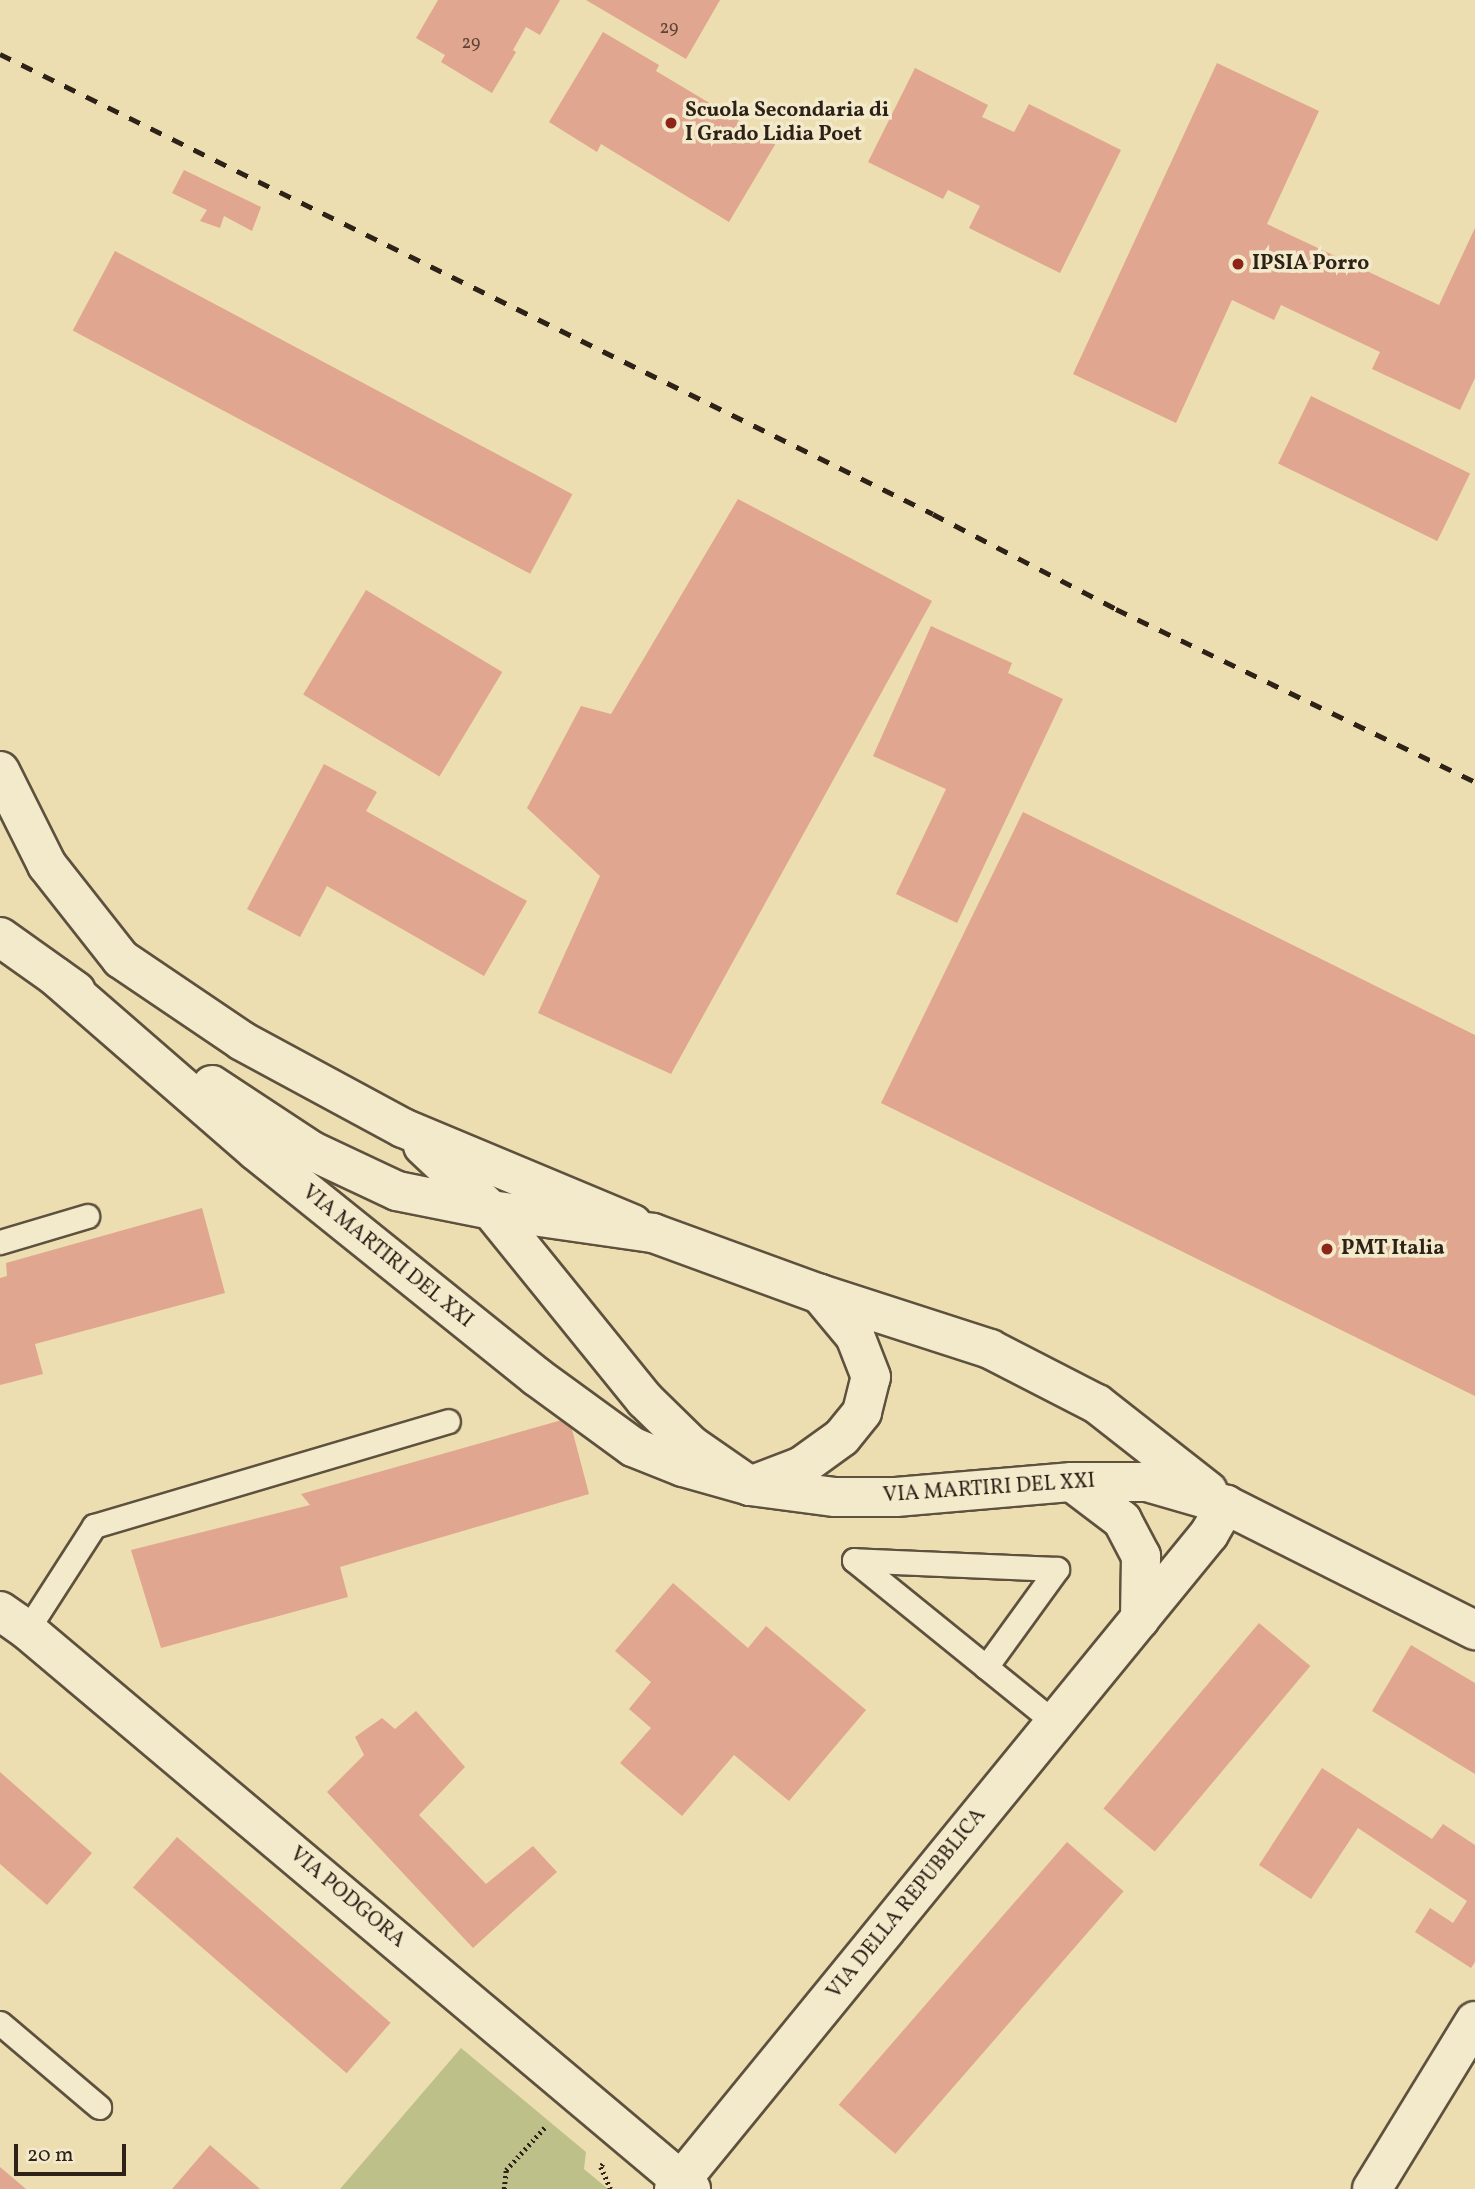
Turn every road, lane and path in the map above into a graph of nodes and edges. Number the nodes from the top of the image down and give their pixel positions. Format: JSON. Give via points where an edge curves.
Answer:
{"nodes":[{"id":1,"x":0,"y":771,"type":"edge"},
{"id":2,"x":0,"y":937,"type":"edge"},
{"id":3,"x":56,"y":977,"type":"junction"},
{"id":4,"x":403,"y":1128,"type":"junction"},
{"id":5,"x":491,"y":1210,"type":"junction"},
{"id":6,"x":88,"y":1216,"type":"dead end"},
{"id":7,"x":653,"y":1233,"type":"junction"},
{"id":8,"x":0,"y":1242,"type":"edge"},
{"id":9,"x":820,"y":1294,"type":"junction"},
{"id":10,"x":448,"y":1421,"type":"dead end"},
{"id":11,"x":1072,"y":1482,"type":"junction"},
{"id":12,"x":750,"y":1486,"type":"junction"},
{"id":13,"x":1226,"y":1505,"type":"junction"},
{"id":14,"x":1140,"y":1619,"type":"junction"},
{"id":15,"x":13,"y":1621,"type":"edge"},
{"id":16,"x":1475,"y":1630,"type":"edge"},
{"id":17,"x":986,"y":1667,"type":"junction"},
{"id":18,"x":1054,"y":1722,"type":"junction"},
{"id":19,"x":1475,"y":2021,"type":"edge"},
{"id":20,"x":0,"y":2023,"type":"edge"},
{"id":21,"x":99,"y":2106,"type":"dead end"},
{"id":22,"x":545,"y":2127,"type":"dead end"},
{"id":23,"x":682,"y":2186,"type":"edge"},
{"id":24,"x":1381,"y":2186,"type":"edge"},
{"id":25,"x":503,"y":2189,"type":"edge"}],
"edges":[{"from":1,"to":4,"type":"street","via":[[47,865],[121,960],[242,1041]]},
{"from":2,"to":3,"type":"street","name":"VIA MARTIRI DEL XXI"},
{"from":3,"to":5,"type":"street","name":"VIA MARTIRI DEL XXI","via":[[312,1151],[397,1191]]},
{"from":3,"to":12,"type":"street","name":"VIA MARTIRI DEL XXI","via":[[256,1151],[547,1385],[633,1447],[683,1468]]},
{"from":4,"to":5,"type":"street","name":"VIA MARTIRI DEL XXI"},
{"from":4,"to":7,"type":"street","name":"VIA MARTIRI DEL XXI"},
{"from":5,"to":7,"type":"street","name":"VIA MARTIRI DEL XXI"},
{"from":5,"to":12,"type":"street","name":"VIA MARTIRI DEL XXI","via":[[645,1400],[691,1445]]},
{"from":6,"to":8,"type":"lane"},
{"from":7,"to":9,"type":"street","name":"VIA MARTIRI DEL XXI"},
{"from":9,"to":12,"type":"street","via":[[855,1336],[871,1377],[862,1412],[842,1437],[802,1466]]},
{"from":9,"to":13,"type":"street","name":"VIA MARTIRI DEL XXI","via":[[990,1349],[1097,1404]]},
{"from":10,"to":15,"type":"lane","via":[[94,1526]]},
{"from":11,"to":12,"type":"street","name":"VIA MARTIRI DEL XXI","via":[[884,1497],[793,1494]]},
{"from":11,"to":13,"type":"street","name":"VIA MARTIRI DEL XXI","via":[[1147,1482]]},
{"from":11,"to":14,"type":"street","via":[[1122,1520],[1141,1556]]},
{"from":13,"to":14,"type":"street","name":"VIA DELLA REPUBBLICA","via":[[1209,1534]]},
{"from":13,"to":16,"type":"street","name":"VIA MARTIRI DEL XXI"},
{"from":14,"to":18,"type":"street","name":"VIA DELLA REPUBBLICA"},
{"from":15,"to":23,"type":"street","name":"VIA PODGORA"},
{"from":17,"to":17,"type":"lane","via":[[945,1634],[854,1560],[1057,1569]]},
{"from":17,"to":18,"type":"lane"},
{"from":18,"to":23,"type":"street","name":"VIA DELLA REPUBBLICA"},
{"from":19,"to":24,"type":"street"},
{"from":20,"to":21,"type":"lane"},
{"from":22,"to":25,"type":"path","via":[[506,2170]]}]}
